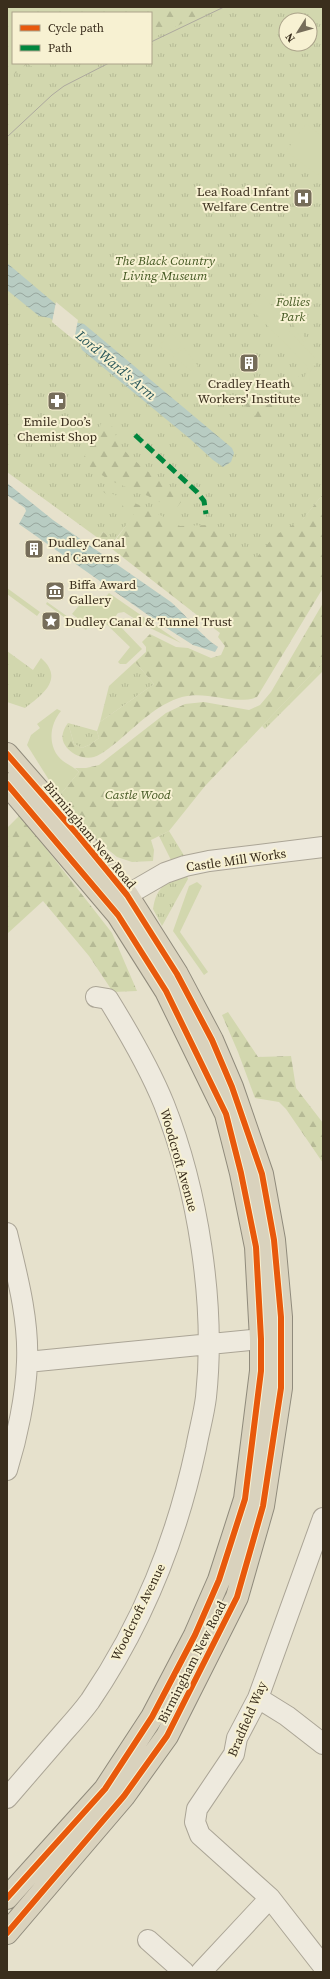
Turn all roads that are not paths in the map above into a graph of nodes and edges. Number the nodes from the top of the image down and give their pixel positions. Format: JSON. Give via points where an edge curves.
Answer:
{"nodes":[{"id":1,"x":7,"y":754,"type":"edge"},
{"id":2,"x":7,"y":784,"type":"edge"},
{"id":3,"x":323,"y":847,"type":"edge"},
{"id":4,"x":119,"y":901,"type":"junction"},
{"id":5,"x":96,"y":996,"type":"dead end"},
{"id":6,"x":7,"y":1233,"type":"edge"},
{"id":7,"x":271,"y":1340,"type":"junction"},
{"id":8,"x":209,"y":1346,"type":"junction"},
{"id":9,"x":27,"y":1362,"type":"junction"},
{"id":10,"x":7,"y":1470,"type":"edge"},
{"id":11,"x":323,"y":1518,"type":"edge"},
{"id":12,"x":258,"y":1698,"type":"junction"},
{"id":13,"x":323,"y":1744,"type":"edge"},
{"id":14,"x":7,"y":1798,"type":"edge"},
{"id":15,"x":7,"y":1898,"type":"edge"},
{"id":16,"x":270,"y":1898,"type":"junction"},
{"id":17,"x":7,"y":1933,"type":"edge"},
{"id":18,"x":148,"y":1940,"type":"dead end"},
{"id":19,"x":323,"y":1966,"type":"edge"},
{"id":20,"x":184,"y":1972,"type":"edge"},
{"id":21,"x":201,"y":1972,"type":"edge"}],
"edges":[{"from":1,"to":4,"type":"highway","name":"Birmingham New Road","via":[[77,834]]},
{"from":2,"to":4,"type":"highway","name":"Birmingham New Road"},
{"from":3,"to":4,"type":"street","name":"Castle Mill Works","via":[[185,866],[165,873]]},
{"from":4,"to":7,"type":"highway","name":"Birmingham New Road","via":[[226,1114],[256,1247]]},
{"from":5,"to":8,"type":"street","name":"Woodcroft Avenue","via":[[108,1000],[136,1044],[164,1104],[178,1147],[193,1203],[204,1269]]},
{"from":6,"to":9,"type":"street","via":[[21,1296]]},
{"from":7,"to":8,"type":"street"},
{"from":7,"to":15,"type":"highway","name":"Birmingham New Road","via":[[261,1371],[245,1499],[219,1580],[195,1635],[152,1717],[105,1790]]},
{"from":7,"to":17,"type":"highway","name":"Birmingham New Road","via":[[281,1388],[263,1506],[237,1597],[167,1736],[124,1796]]},
{"from":8,"to":9,"type":"street"},
{"from":8,"to":14,"type":"street","name":"Woodcroft Avenue","via":[[206,1398],[194,1457],[180,1515],[157,1581],[127,1641],[88,1703]]},
{"from":9,"to":10,"type":"street","via":[[15,1446]]},
{"from":11,"to":12,"type":"street","name":"Bradfield Way"},
{"from":12,"to":13,"type":"street","via":[[287,1716]]},
{"from":12,"to":16,"type":"street","name":"Bradfield Way","via":[[237,1738],[234,1754],[197,1809],[195,1822],[200,1835]]},
{"from":16,"to":19,"type":"street","name":"Bradfield Way"},
{"from":16,"to":21,"type":"street"},
{"from":18,"to":20,"type":"street"}]}
